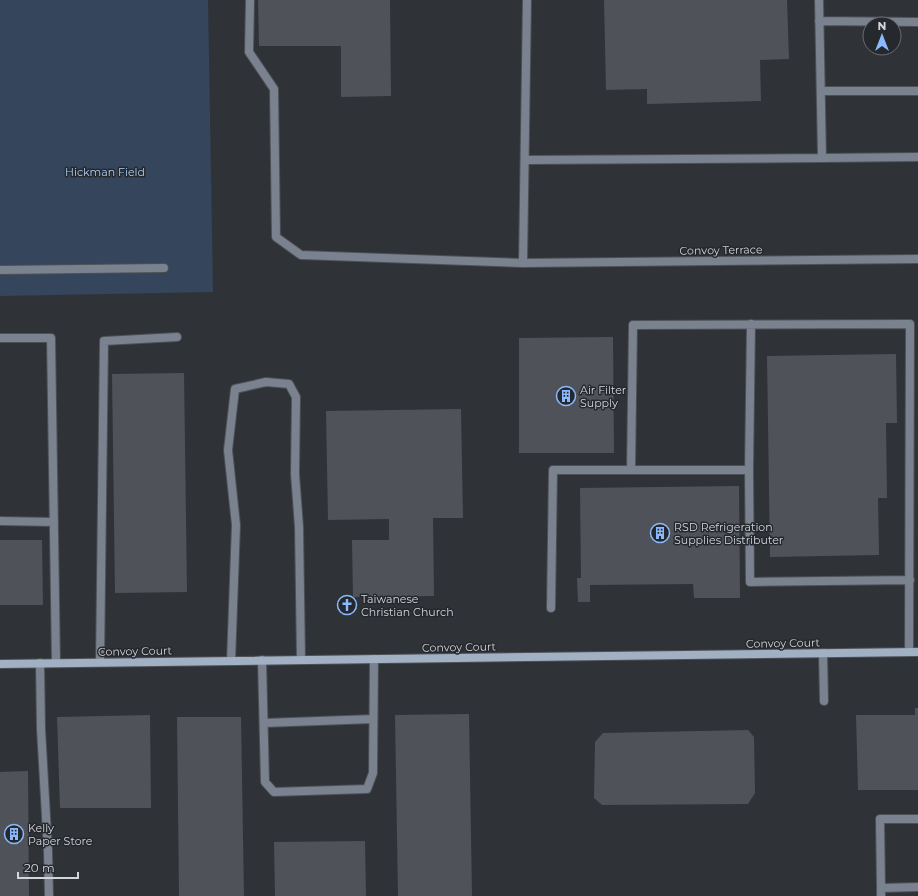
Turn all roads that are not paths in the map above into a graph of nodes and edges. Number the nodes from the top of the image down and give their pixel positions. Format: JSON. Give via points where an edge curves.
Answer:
{"nodes":[{"id":1,"x":250,"y":0,"type":"edge"},
{"id":2,"x":527,"y":0,"type":"edge"},
{"id":3,"x":819,"y":0,"type":"edge"},
{"id":4,"x":820,"y":21,"type":"junction"},
{"id":5,"x":918,"y":22,"type":"edge"},
{"id":6,"x":918,"y":90,"type":"edge"},
{"id":7,"x":821,"y":91,"type":"junction"},
{"id":8,"x":918,"y":157,"type":"edge"},
{"id":9,"x":822,"y":158,"type":"junction"},
{"id":10,"x":525,"y":160,"type":"junction"},
{"id":11,"x":918,"y":259,"type":"edge"},
{"id":12,"x":523,"y":263,"type":"junction"},
{"id":13,"x":164,"y":268,"type":"dead end"},
{"id":14,"x":0,"y":270,"type":"edge"},
{"id":15,"x":751,"y":324,"type":"junction"},
{"id":16,"x":177,"y":337,"type":"dead end"},
{"id":17,"x":0,"y":338,"type":"edge"},
{"id":18,"x":630,"y":470,"type":"junction"},
{"id":19,"x":749,"y":470,"type":"junction"},
{"id":20,"x":0,"y":521,"type":"edge"},
{"id":21,"x":54,"y":522,"type":"junction"},
{"id":22,"x":910,"y":580,"type":"junction"},
{"id":23,"x":551,"y":608,"type":"dead end"},
{"id":24,"x":914,"y":652,"type":"edge"},
{"id":25,"x":823,"y":654,"type":"junction"},
{"id":26,"x":374,"y":659,"type":"junction"},
{"id":27,"x":262,"y":660,"type":"junction"},
{"id":28,"x":301,"y":660,"type":"junction"},
{"id":29,"x":231,"y":661,"type":"junction"},
{"id":30,"x":100,"y":662,"type":"junction"},
{"id":31,"x":40,"y":663,"type":"junction"},
{"id":32,"x":56,"y":663,"type":"junction"},
{"id":33,"x":0,"y":664,"type":"edge"},
{"id":34,"x":824,"y":701,"type":"dead end"},
{"id":35,"x":374,"y":719,"type":"junction"},
{"id":36,"x":264,"y":722,"type":"junction"},
{"id":37,"x":918,"y":819,"type":"edge"},
{"id":38,"x":918,"y":887,"type":"edge"},
{"id":39,"x":881,"y":892,"type":"edge"},
{"id":40,"x":49,"y":896,"type":"edge"}],
"edges":[{"from":1,"to":12,"type":"lane","name":"Convoy Terrace","via":[[249,52],[274,90],[276,237],[301,255]]},
{"from":2,"to":10,"type":"lane"},
{"from":3,"to":4,"type":"lane"},
{"from":4,"to":5,"type":"lane"},
{"from":4,"to":7,"type":"lane"},
{"from":6,"to":7,"type":"lane"},
{"from":7,"to":9,"type":"lane"},
{"from":8,"to":9,"type":"lane"},
{"from":9,"to":10,"type":"lane"},
{"from":10,"to":12,"type":"lane"},
{"from":11,"to":12,"type":"lane","name":"Convoy Terrace"},
{"from":13,"to":14,"type":"lane"},
{"from":15,"to":18,"type":"lane","via":[[633,325]]},
{"from":15,"to":19,"type":"lane"},
{"from":15,"to":22,"type":"lane","via":[[910,324]]},
{"from":16,"to":30,"type":"lane","via":[[104,341]]},
{"from":17,"to":21,"type":"lane","via":[[51,338]]},
{"from":18,"to":19,"type":"lane"},
{"from":18,"to":23,"type":"lane","via":[[553,470]]},
{"from":19,"to":22,"type":"lane","via":[[750,582]]},
{"from":20,"to":21,"type":"lane"},
{"from":21,"to":32,"type":"lane"},
{"from":22,"to":24,"type":"lane"},
{"from":24,"to":25,"type":"street","name":"Convoy Court"},
{"from":25,"to":26,"type":"street","name":"Convoy Court"},
{"from":25,"to":34,"type":"lane"},
{"from":26,"to":28,"type":"street","name":"Convoy Court"},
{"from":26,"to":35,"type":"lane"},
{"from":27,"to":28,"type":"street","name":"Convoy Court"},
{"from":27,"to":29,"type":"street","name":"Convoy Court"},
{"from":27,"to":36,"type":"lane"},
{"from":28,"to":29,"type":"lane","via":[[299,526],[295,474],[296,397],[289,384],[266,382],[235,389],[228,450],[236,525]]},
{"from":29,"to":30,"type":"street","name":"Convoy Court"},
{"from":30,"to":32,"type":"street","name":"Convoy Court"},
{"from":31,"to":32,"type":"street","name":"Convoy Court"},
{"from":31,"to":33,"type":"street","name":"Convoy Court"},
{"from":31,"to":40,"type":"lane"},
{"from":35,"to":36,"type":"lane"},
{"from":35,"to":36,"type":"lane","via":[[373,774],[366,789],[274,792],[266,782]]},
{"from":37,"to":39,"type":"lane","via":[[880,819]]},
{"from":38,"to":39,"type":"lane"}]}
